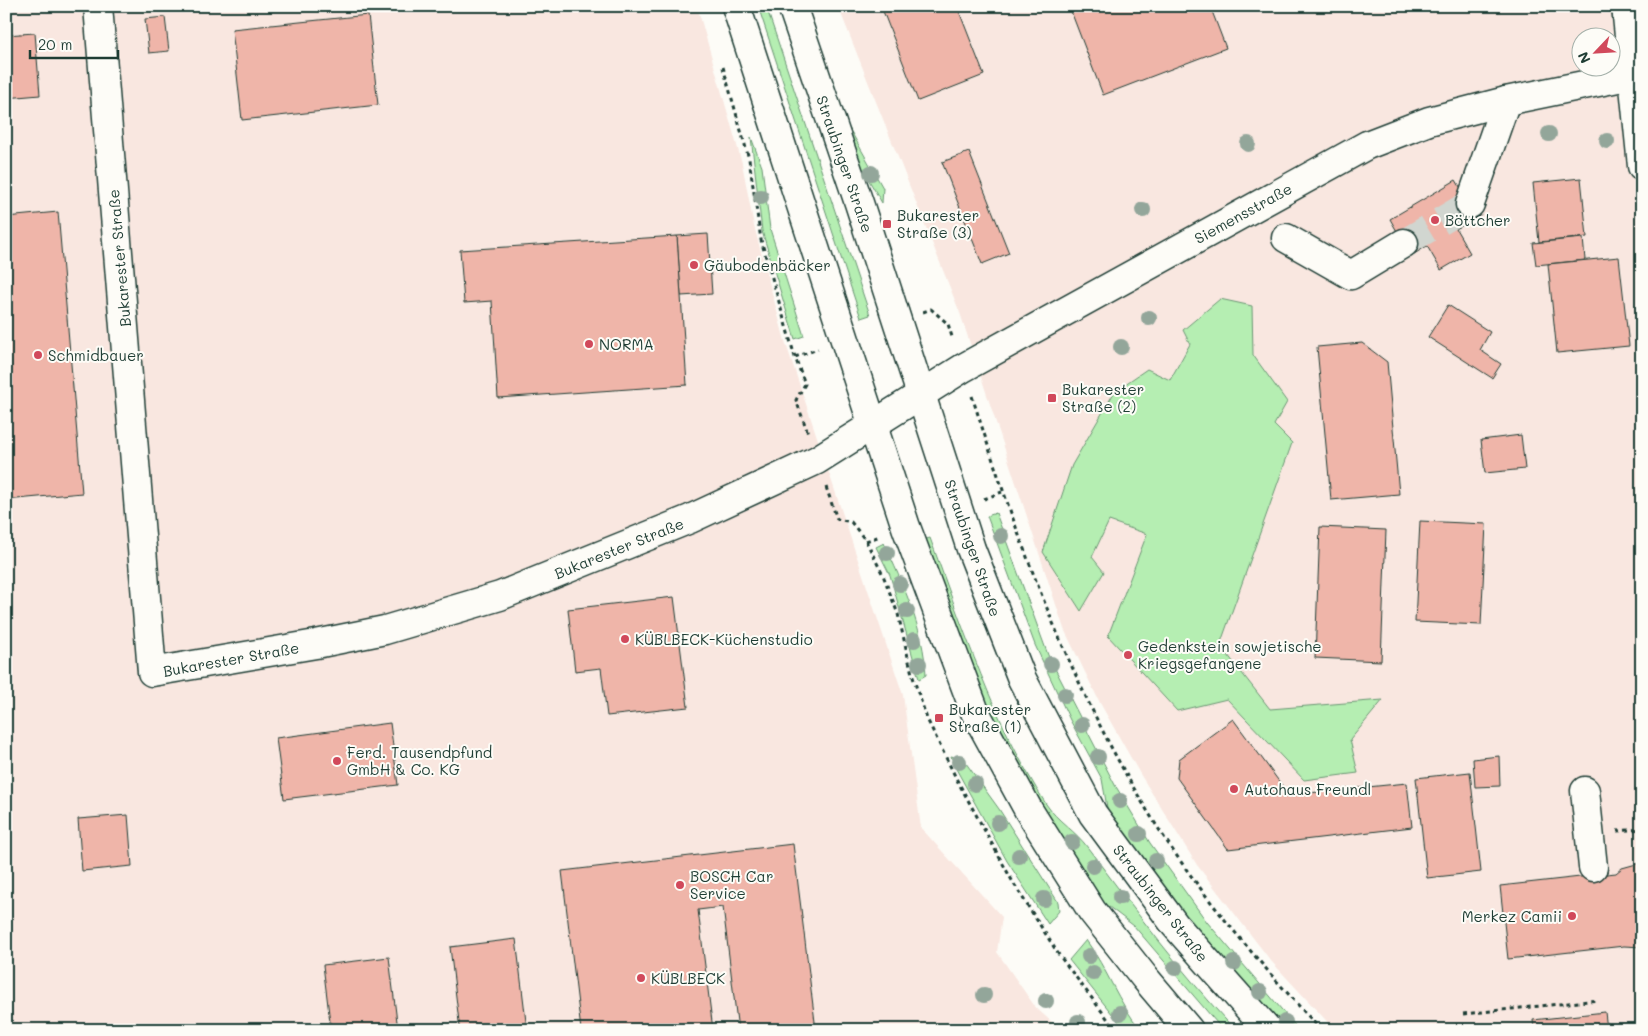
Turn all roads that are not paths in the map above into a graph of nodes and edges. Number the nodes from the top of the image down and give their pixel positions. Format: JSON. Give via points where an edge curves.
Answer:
{"nodes":[{"id":1,"x":98,"y":6,"type":"edge"},
{"id":2,"x":736,"y":6,"type":"edge"},
{"id":3,"x":792,"y":6,"type":"edge"},
{"id":4,"x":1626,"y":6,"type":"edge"},
{"id":5,"x":1637,"y":73,"type":"edge"},
{"id":6,"x":1506,"y":101,"type":"junction"},
{"id":7,"x":1642,"y":166,"type":"edge"},
{"id":8,"x":1470,"y":204,"type":"tunnel mouth"},
{"id":9,"x":1286,"y":238,"type":"dead end"},
{"id":10,"x":1404,"y":243,"type":"tunnel mouth"},
{"id":11,"x":921,"y":394,"type":"junction"},
{"id":12,"x":873,"y":425,"type":"junction"},
{"id":13,"x":1585,"y":791,"type":"dead end"},
{"id":14,"x":1593,"y":867,"type":"dead end"},
{"id":15,"x":1189,"y":1030,"type":"edge"},
{"id":16,"x":1268,"y":1030,"type":"edge"}],
"edges":[{"from":1,"to":12,"type":"street","name":"Bukarester Straße","via":[[152,672],[385,630],[500,596],[690,519],[817,460]]},
{"from":2,"to":12,"type":"street"},
{"from":3,"to":11,"type":"street","name":"Straubinger Straße"},
{"from":4,"to":5,"type":"street"},
{"from":5,"to":6,"type":"street","name":"Siemensstraße"},
{"from":5,"to":7,"type":"street"},
{"from":6,"to":8,"type":"street"},
{"from":6,"to":11,"type":"street","name":"Siemensstraße","via":[[1429,121],[1368,145]]},
{"from":9,"to":10,"type":"street","via":[[1351,275]]},
{"from":11,"to":12,"type":"street","name":"Siemensstraße"},
{"from":11,"to":16,"type":"street","name":"Straubinger Straße","via":[[971,549],[1022,679],[1093,814],[1175,925]]},
{"from":12,"to":15,"type":"street","via":[[906,527],[975,712],[1029,810],[1092,911]]},
{"from":13,"to":14,"type":"street"}]}
